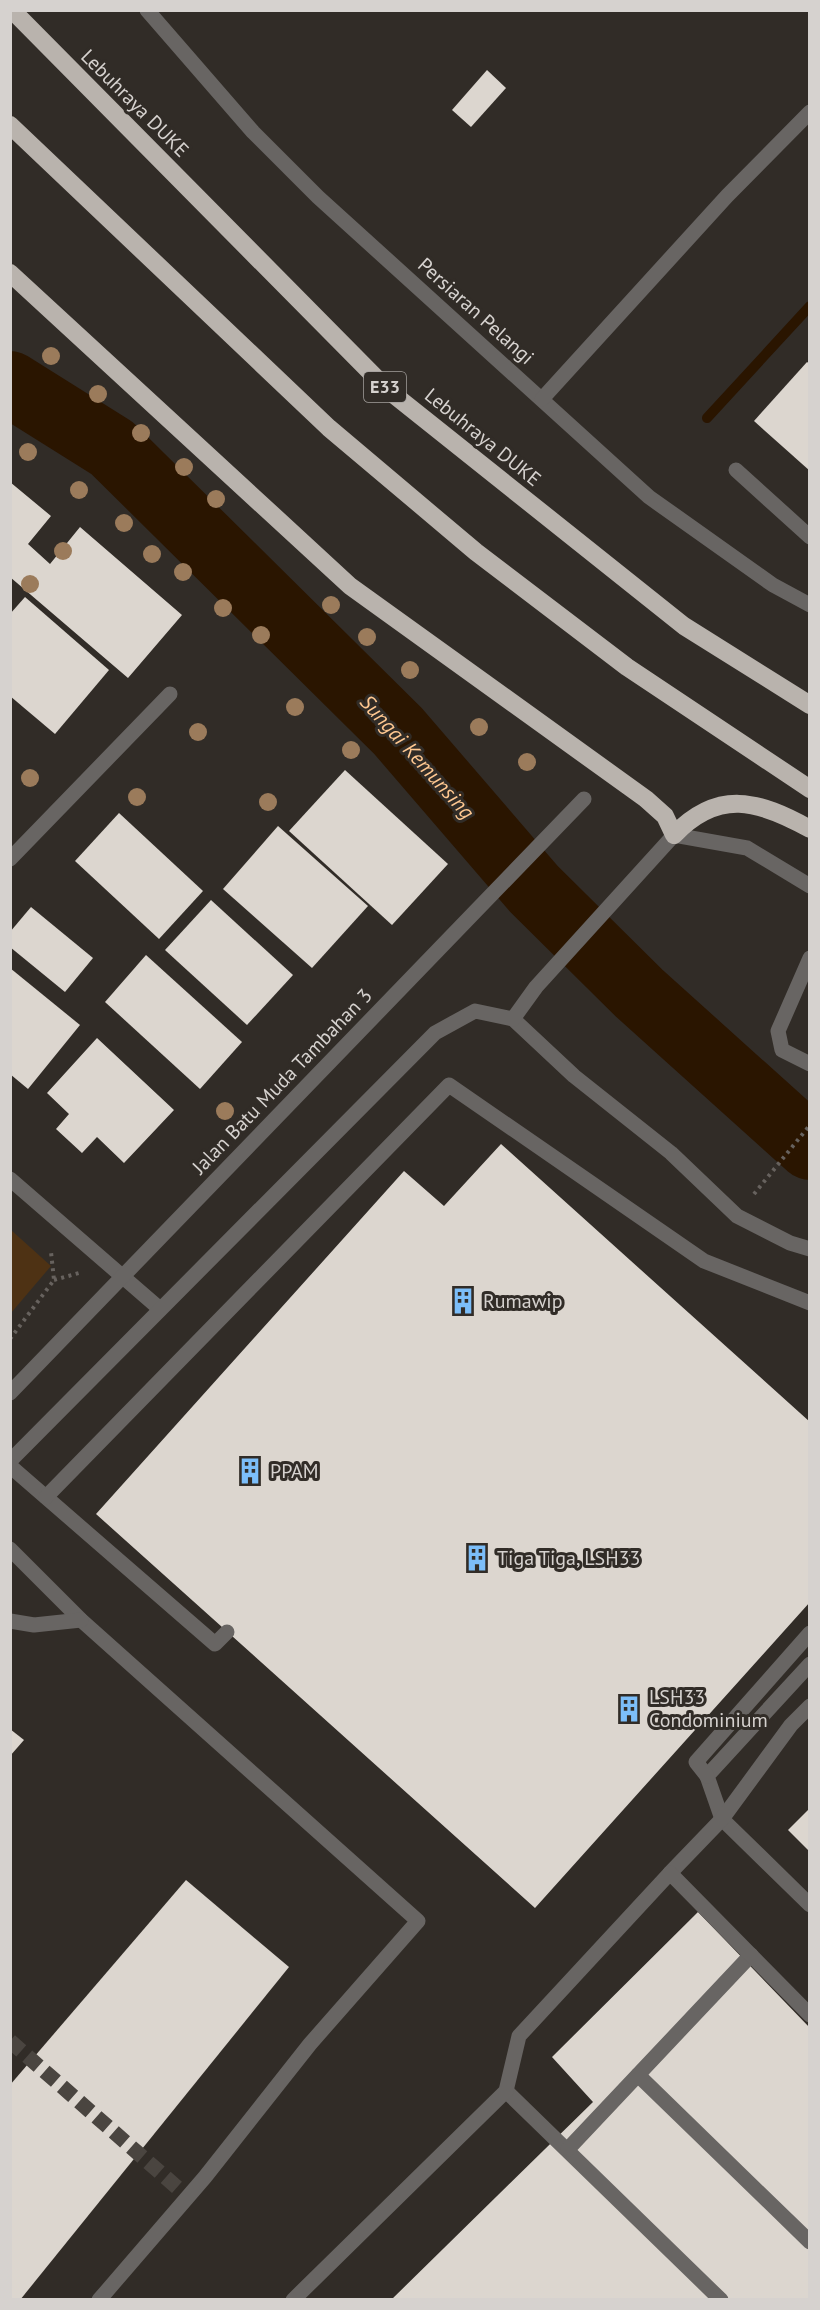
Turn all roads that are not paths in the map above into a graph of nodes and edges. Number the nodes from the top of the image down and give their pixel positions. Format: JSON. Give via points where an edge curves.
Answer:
{"nodes":[{"id":1,"x":12,"y":10,"type":"edge"},
{"id":2,"x":147,"y":10,"type":"edge"},
{"id":3,"x":810,"y":112,"type":"edge"},
{"id":4,"x":10,"y":125,"type":"edge"},
{"id":5,"x":10,"y":273,"type":"edge"},
{"id":6,"x":542,"y":399,"type":"junction"},
{"id":7,"x":736,"y":470,"type":"dead end"},
{"id":8,"x":810,"y":537,"type":"edge"},
{"id":9,"x":810,"y":605,"type":"edge"},
{"id":10,"x":170,"y":694,"type":"dead end"},
{"id":11,"x":810,"y":705,"type":"edge"},
{"id":12,"x":810,"y":789,"type":"edge"},
{"id":13,"x":584,"y":799,"type":"dead end"},
{"id":14,"x":810,"y":829,"type":"edge"},
{"id":15,"x":674,"y":835,"type":"junction"},
{"id":16,"x":10,"y":859,"type":"edge"},
{"id":17,"x":810,"y":886,"type":"edge"},
{"id":18,"x":810,"y":958,"type":"edge"},
{"id":19,"x":513,"y":1019,"type":"junction"},
{"id":20,"x":810,"y":1064,"type":"edge"},
{"id":21,"x":10,"y":1179,"type":"edge"},
{"id":22,"x":810,"y":1250,"type":"edge"},
{"id":23,"x":123,"y":1277,"type":"junction"},
{"id":24,"x":810,"y":1304,"type":"edge"},
{"id":25,"x":160,"y":1309,"type":"junction"},
{"id":26,"x":10,"y":1393,"type":"edge"},
{"id":27,"x":10,"y":1461,"type":"edge"},
{"id":28,"x":10,"y":1466,"type":"edge"},
{"id":29,"x":46,"y":1497,"type":"junction"},
{"id":30,"x":10,"y":1549,"type":"edge"},
{"id":31,"x":81,"y":1620,"type":"junction"},
{"id":32,"x":10,"y":1622,"type":"edge"},
{"id":33,"x":227,"y":1632,"type":"dead end"},
{"id":34,"x":810,"y":1633,"type":"edge"},
{"id":35,"x":810,"y":1664,"type":"edge"},
{"id":36,"x":810,"y":1706,"type":"edge"},
{"id":37,"x":707,"y":1776,"type":"junction"},
{"id":38,"x":722,"y":1819,"type":"junction"},
{"id":39,"x":670,"y":1873,"type":"junction"},
{"id":40,"x":810,"y":1905,"type":"edge"},
{"id":41,"x":751,"y":1955,"type":"junction"},
{"id":42,"x":810,"y":2014,"type":"edge"},
{"id":43,"x":638,"y":2074,"type":"junction"},
{"id":44,"x":506,"y":2091,"type":"junction"},
{"id":45,"x":568,"y":2149,"type":"junction"},
{"id":46,"x":810,"y":2242,"type":"edge"},
{"id":47,"x":99,"y":2300,"type":"edge"},
{"id":48,"x":293,"y":2300,"type":"edge"},
{"id":49,"x":721,"y":2300,"type":"edge"}],
"edges":[{"from":1,"to":11,"type":"highway","name":"Lebuhraya DUKE","number":"E33","via":[[388,390],[684,626]]},
{"from":2,"to":6,"type":"street","name":"Persiaran Pelangi","via":[[261,140],[318,197]]},
{"from":3,"to":6,"type":"street","via":[[727,196]]},
{"from":4,"to":12,"type":"highway","via":[[329,428],[476,552],[627,667]]},
{"from":5,"to":15,"type":"highway","via":[[350,586],[646,799],[665,816]]},
{"from":6,"to":9,"type":"street","name":"Persiaran Pelangi","via":[[650,496],[773,585]]},
{"from":7,"to":8,"type":"street"},
{"from":10,"to":16,"type":"street"},
{"from":13,"to":23,"type":"street","name":"Jalan Batu Muda Tambahan 3"},
{"from":14,"to":15,"type":"highway","via":[[759,806],[735,803],[713,806],[691,818]]},
{"from":15,"to":17,"type":"street","via":[[747,848]]},
{"from":15,"to":19,"type":"street","via":[[536,987]]},
{"from":18,"to":20,"type":"street","via":[[778,1031],[782,1050]]},
{"from":19,"to":22,"type":"street","via":[[574,1076],[671,1153],[737,1216]]},
{"from":19,"to":25,"type":"street","via":[[475,1011],[435,1033]]},
{"from":21,"to":23,"type":"street"},
{"from":23,"to":25,"type":"street"},
{"from":23,"to":26,"type":"street","name":"Jalan Batu Muda Tambahan 3"},
{"from":24,"to":29,"type":"street","via":[[704,1261],[449,1085]]},
{"from":25,"to":27,"type":"street"},
{"from":28,"to":29,"type":"street"},
{"from":29,"to":33,"type":"street","via":[[215,1644]]},
{"from":30,"to":31,"type":"street"},
{"from":31,"to":32,"type":"street","via":[[34,1625]]},
{"from":31,"to":47,"type":"street","via":[[418,1921],[310,2044],[205,2177]]},
{"from":34,"to":37,"type":"street","via":[[696,1762]]},
{"from":35,"to":37,"type":"street"},
{"from":36,"to":38,"type":"street","via":[[791,1725]]},
{"from":37,"to":38,"type":"street"},
{"from":38,"to":39,"type":"street"},
{"from":38,"to":40,"type":"street"},
{"from":39,"to":41,"type":"street"},
{"from":39,"to":44,"type":"street","via":[[519,2036]]},
{"from":41,"to":42,"type":"street"},
{"from":41,"to":43,"type":"street"},
{"from":43,"to":45,"type":"street"},
{"from":43,"to":46,"type":"street"},
{"from":44,"to":45,"type":"street"},
{"from":44,"to":48,"type":"street"},
{"from":45,"to":49,"type":"street"}]}
